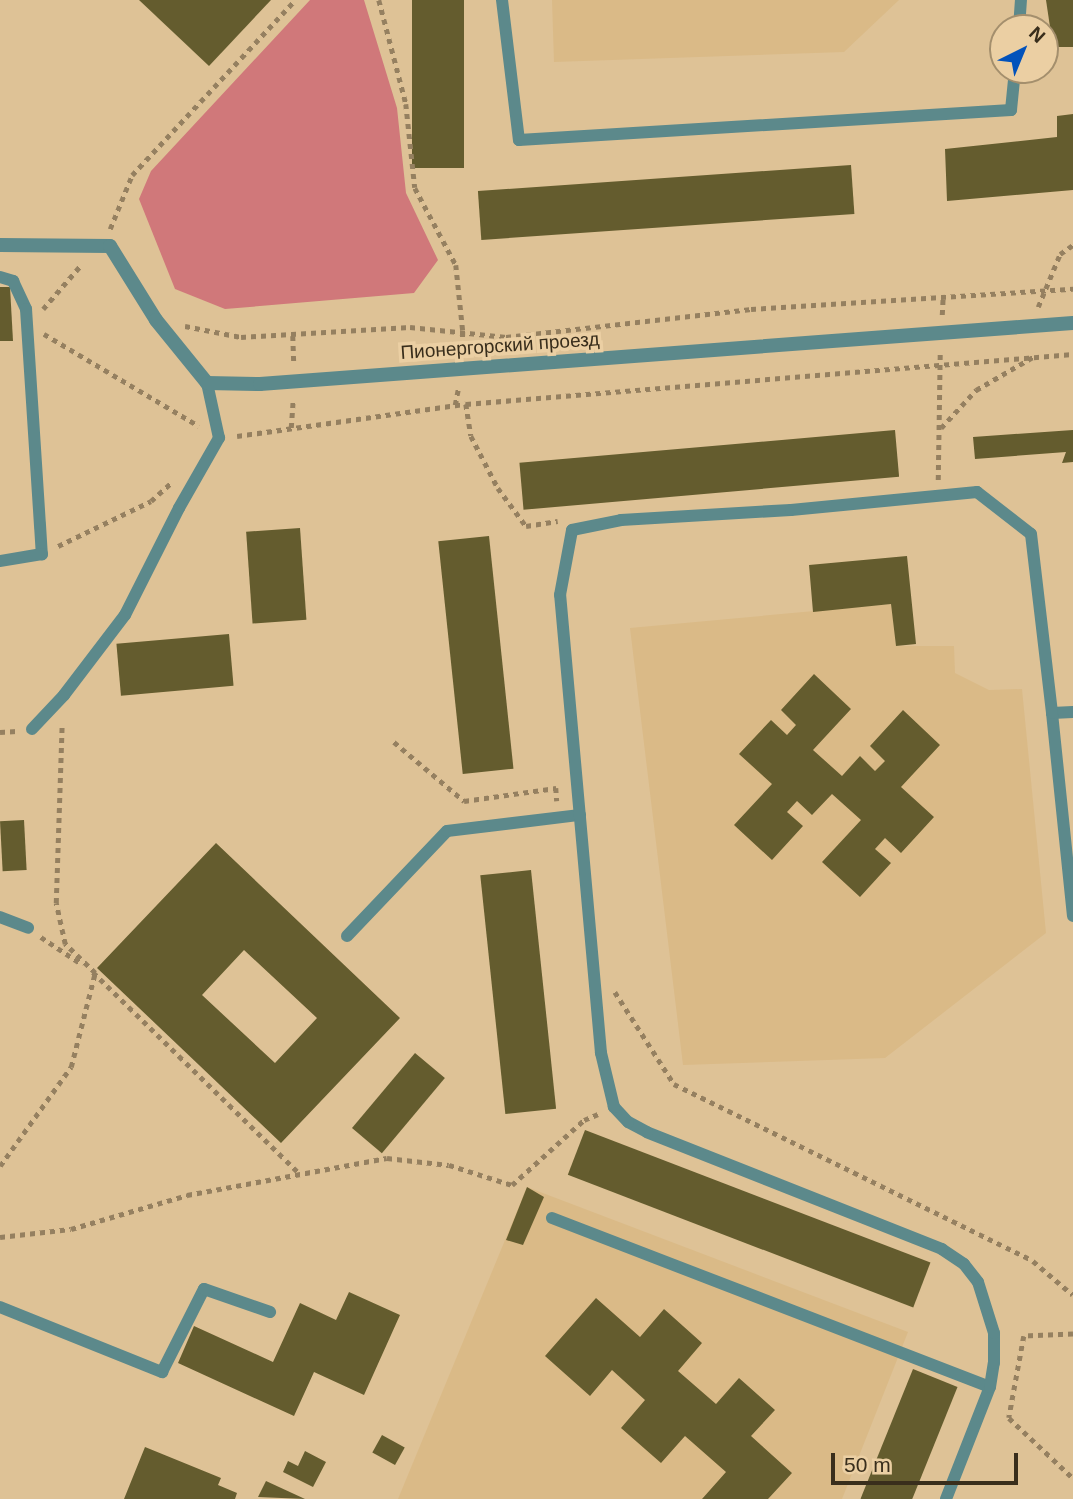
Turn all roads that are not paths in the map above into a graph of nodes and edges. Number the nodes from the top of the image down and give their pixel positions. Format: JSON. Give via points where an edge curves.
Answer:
{"nodes":[{"id":1,"x":502,"y":0,"type":"edge"},
{"id":2,"x":1014,"y":84,"type":"edge"},
{"id":3,"x":0,"y":245,"type":"edge"},
{"id":4,"x":0,"y":277,"type":"edge"},
{"id":5,"x":1073,"y":323,"type":"edge"},
{"id":6,"x":207,"y":383,"type":"junction"},
{"id":7,"x":0,"y":561,"type":"edge"},
{"id":8,"x":1073,"y":712,"type":"edge"},
{"id":9,"x":1052,"y":713,"type":"junction"},
{"id":10,"x":32,"y":729,"type":"dead end"},
{"id":11,"x":580,"y":815,"type":"junction"},
{"id":12,"x":1073,"y":916,"type":"edge"},
{"id":13,"x":0,"y":917,"type":"edge"},
{"id":14,"x":28,"y":928,"type":"road end"},
{"id":15,"x":347,"y":936,"type":"dead end"},
{"id":16,"x":552,"y":1218,"type":"dead end"},
{"id":17,"x":0,"y":1307,"type":"edge"},
{"id":18,"x":270,"y":1312,"type":"dead end"},
{"id":19,"x":990,"y":1387,"type":"junction"},
{"id":20,"x":946,"y":1499,"type":"edge"}],
"edges":[{"from":1,"to":2,"type":"lane","via":[[519,140],[1012,110]]},
{"from":3,"to":6,"type":"street","via":[[110,246],[156,320]]},
{"from":4,"to":7,"type":"lane","via":[[13,281],[26,309],[42,554]]},
{"from":5,"to":6,"type":"street","name":"Пионергорский проезд","via":[[260,384]]},
{"from":6,"to":10,"type":"lane","via":[[219,438],[125,615]]},
{"from":8,"to":9,"type":"lane"},
{"from":9,"to":11,"type":"lane","via":[[1031,534],[977,492],[621,520],[572,530],[560,595]]},
{"from":9,"to":12,"type":"lane"},
{"from":11,"to":15,"type":"lane","via":[[447,831]]},
{"from":11,"to":19,"type":"lane","via":[[601,1053],[614,1107],[628,1122],[647,1132],[942,1249],[964,1264],[978,1282],[994,1334]]},
{"from":13,"to":14,"type":"lane"},
{"from":16,"to":19,"type":"lane"},
{"from":17,"to":18,"type":"lane","via":[[162,1372],[204,1289]]},
{"from":19,"to":20,"type":"lane"}]}
